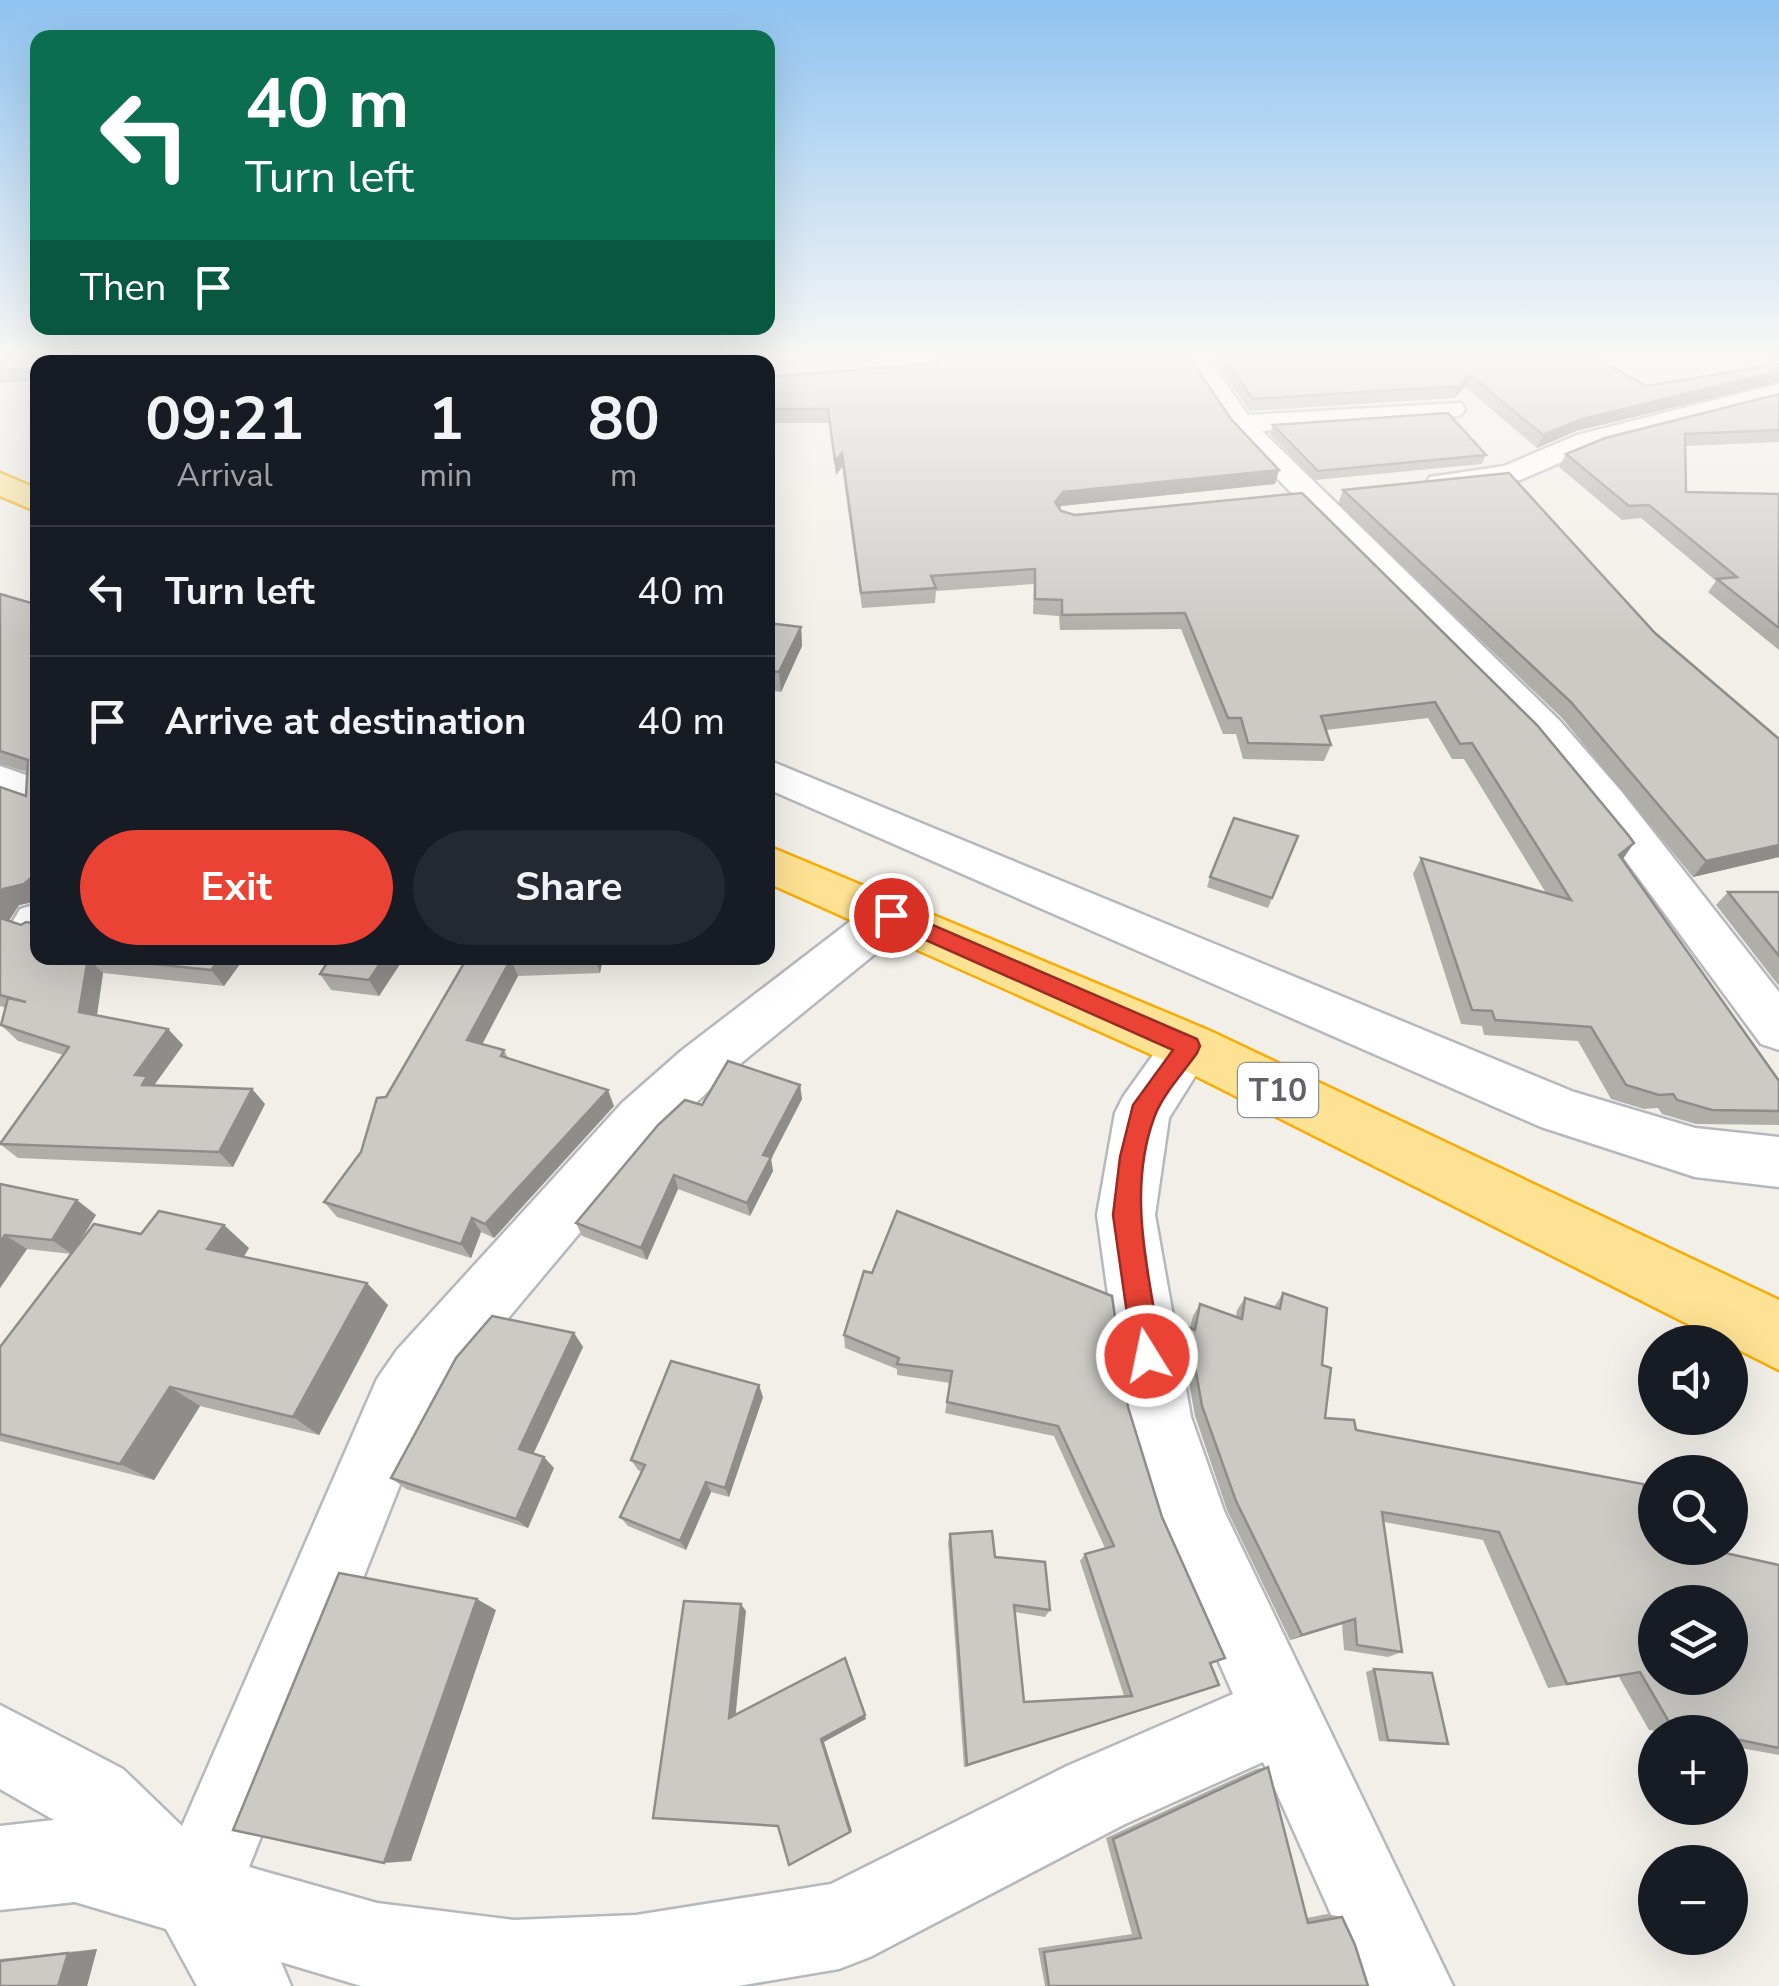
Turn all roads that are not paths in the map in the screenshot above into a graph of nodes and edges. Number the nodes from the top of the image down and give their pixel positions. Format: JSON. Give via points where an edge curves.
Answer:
{"nodes":[{"id":1,"x":1257,"y":450,"type":"edge"},
{"id":2,"x":1567,"y":450,"type":"edge"},
{"id":3,"x":1415,"y":485,"type":"edge"},
{"id":4,"x":1349,"y":491,"type":"edge"},
{"id":5,"x":1288,"y":496,"type":"junction"},
{"id":6,"x":775,"y":776,"type":"edge"},
{"id":7,"x":0,"y":779,"type":"edge"},
{"id":8,"x":30,"y":792,"type":"edge"},
{"id":9,"x":775,"y":866,"type":"edge"},
{"id":10,"x":891,"y":915,"type":"junction"},
{"id":11,"x":1779,"y":1028,"type":"edge"},
{"id":12,"x":1188,"y":1046,"type":"junction"},
{"id":13,"x":1779,"y":1162,"type":"edge"},
{"id":14,"x":1779,"y":1336,"type":"edge"},
{"id":15,"x":1279,"y":1714,"type":"junction"},
{"id":16,"x":0,"y":1745,"type":"edge"},
{"id":17,"x":0,"y":1868,"type":"edge"},
{"id":18,"x":195,"y":1897,"type":"junction"},
{"id":19,"x":246,"y":1986,"type":"edge"},
{"id":20,"x":1408,"y":1986,"type":"edge"}],
"edges":[{"from":1,"to":5,"type":"street"},
{"from":2,"to":3,"type":"street","via":[[1510,474]]},
{"from":4,"to":5,"type":"street"},
{"from":5,"to":11,"type":"street","via":[[1566,751]]},
{"from":6,"to":13,"type":"street","via":[[1560,1110],[1680,1148]]},
{"from":7,"to":8,"type":"street"},
{"from":9,"to":10,"type":"highway","number":"T10"},
{"from":10,"to":12,"type":"highway","number":"T10"},
{"from":10,"to":18,"type":"street","via":[[642,1120],[420,1373],[400,1402]]},
{"from":12,"to":14,"type":"highway","number":"T10"},
{"from":12,"to":15,"type":"street","via":[[1142,1113],[1126,1215],[1131,1254],[1158,1417],[1192,1524]]},
{"from":15,"to":18,"type":"street","via":[[1080,1803],[862,1916],[806,1932],[636,1959],[514,1964],[377,1947]]},
{"from":15,"to":20,"type":"street"},
{"from":16,"to":18,"type":"street","via":[[94,1798]]},
{"from":17,"to":18,"type":"street","via":[[75,1860]]},
{"from":18,"to":19,"type":"street"}]}
